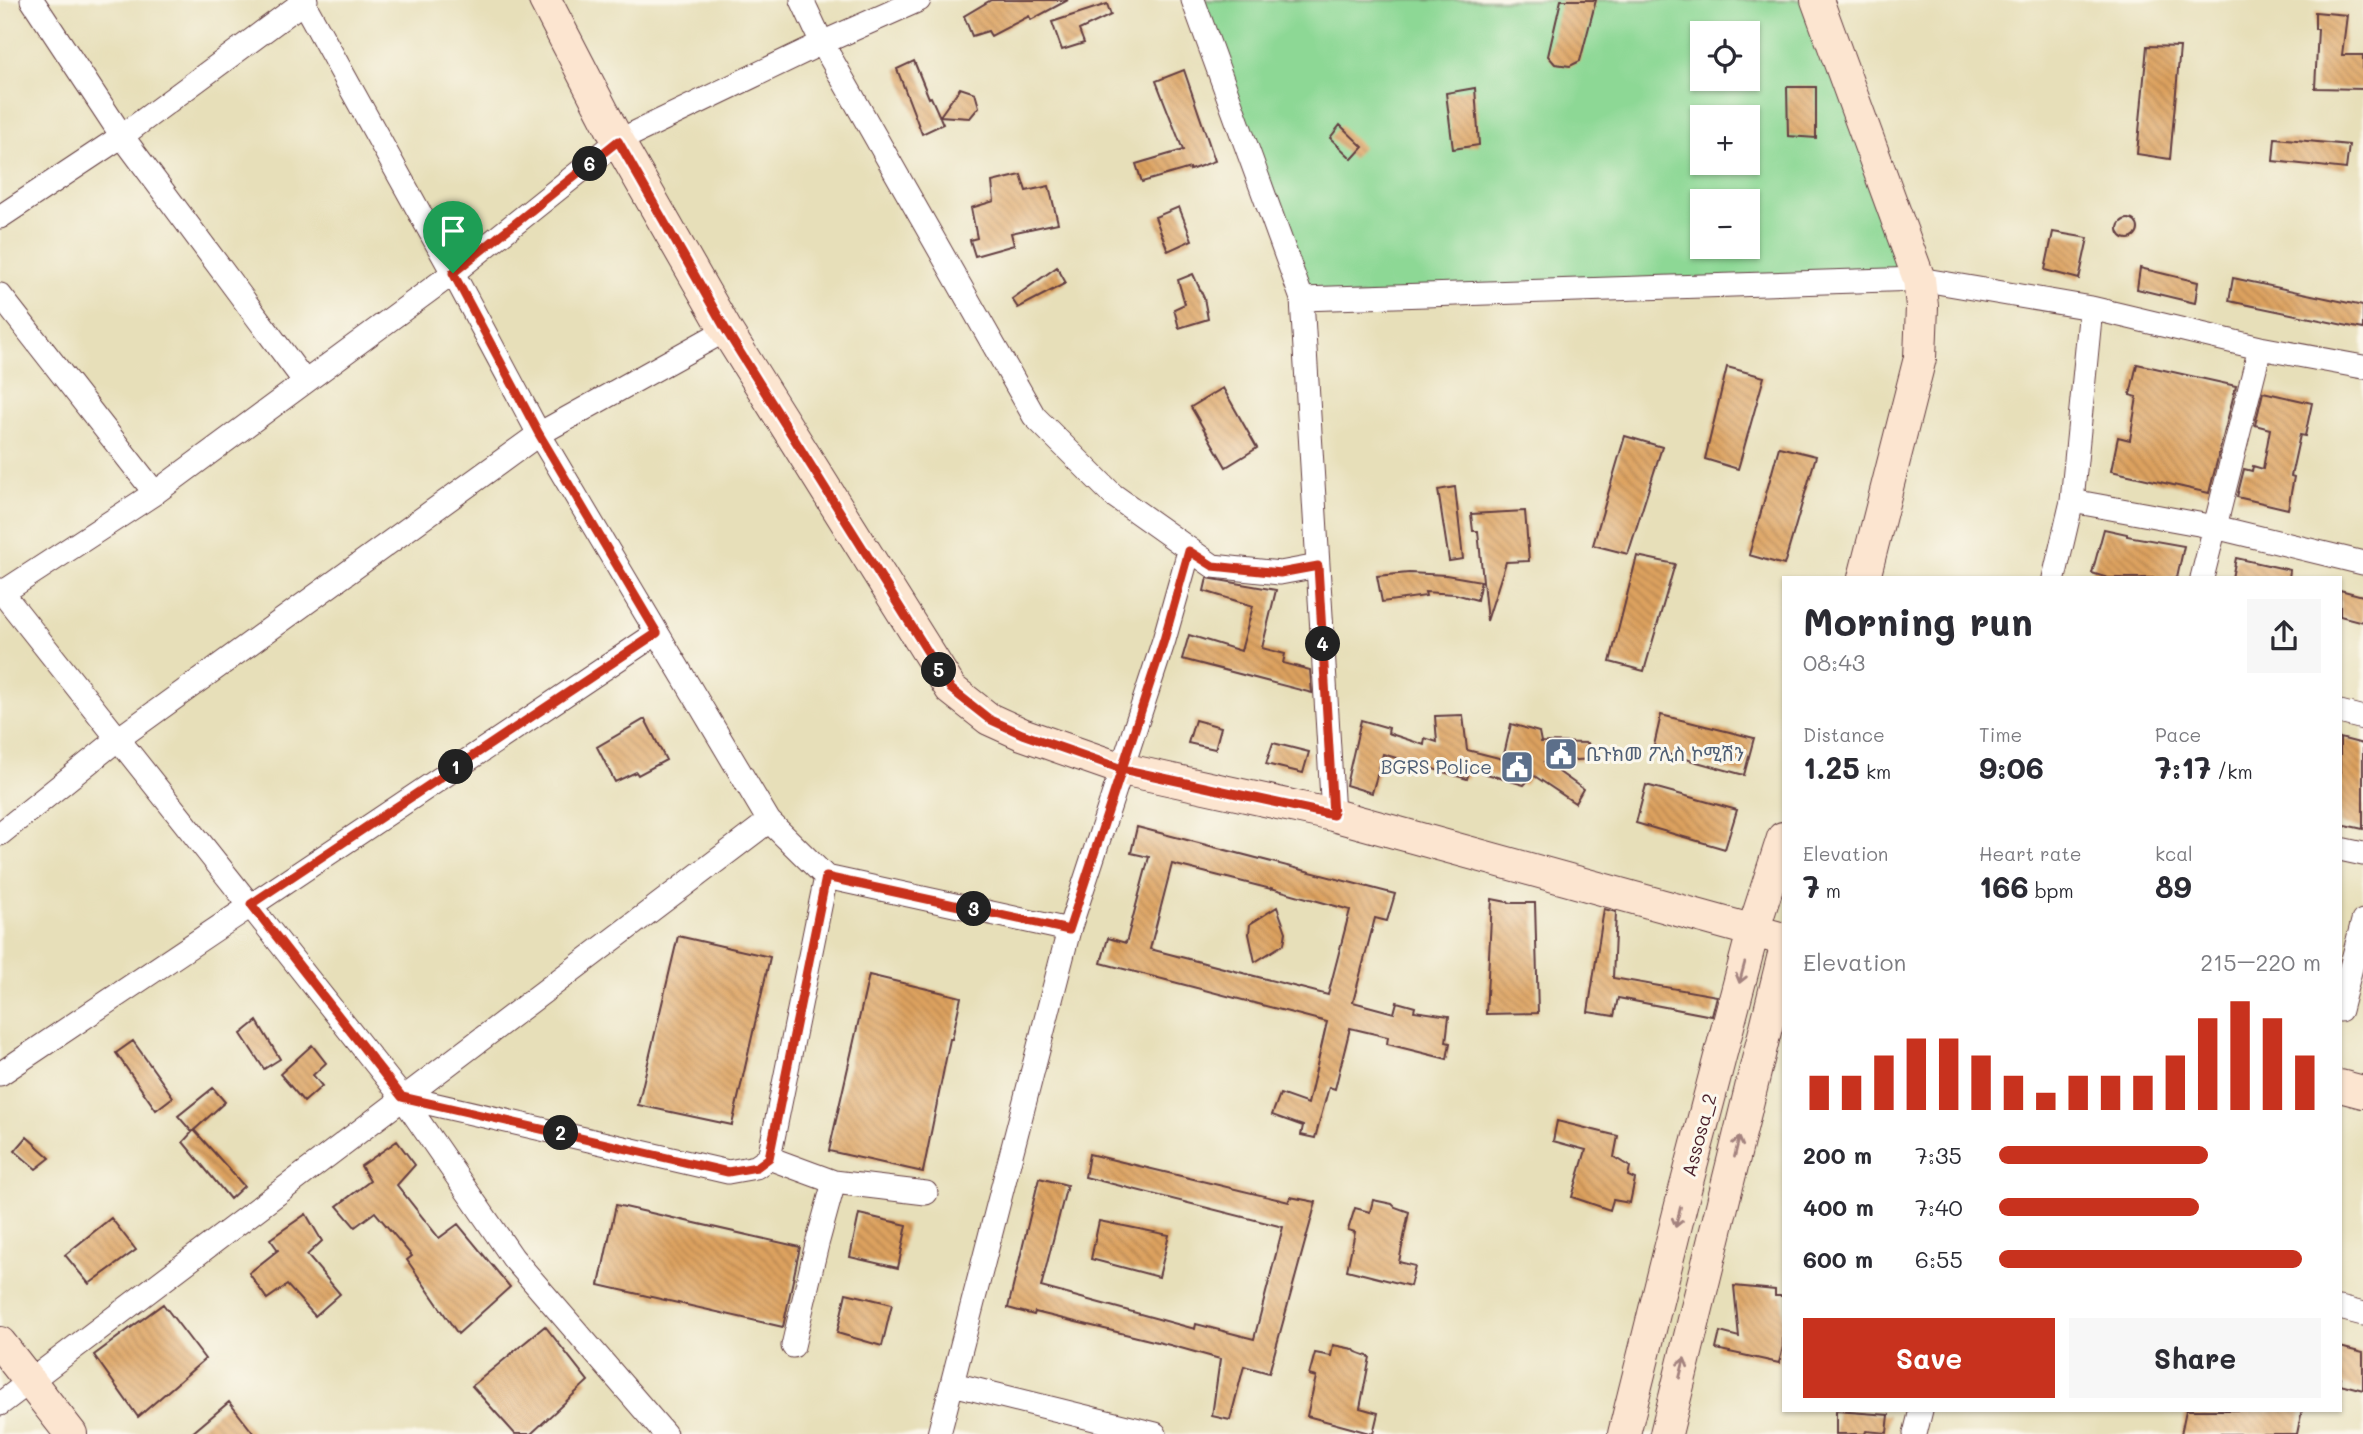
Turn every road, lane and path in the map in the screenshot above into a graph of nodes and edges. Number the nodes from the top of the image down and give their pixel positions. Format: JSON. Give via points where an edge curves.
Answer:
{"nodes":[{"id":1,"x":32,"y":0,"type":"edge"},
{"id":2,"x":545,"y":0,"type":"edge"},
{"id":3,"x":802,"y":0,"type":"edge"},
{"id":4,"x":919,"y":0,"type":"edge"},
{"id":5,"x":1193,"y":0,"type":"edge"},
{"id":6,"x":1817,"y":0,"type":"edge"},
{"id":7,"x":303,"y":1,"type":"edge"},
{"id":8,"x":822,"y":43,"type":"junction"},
{"id":9,"x":122,"y":136,"type":"junction"},
{"id":10,"x":618,"y":141,"type":"junction"},
{"id":11,"x":0,"y":217,"type":"edge"},
{"id":12,"x":453,"y":273,"type":"junction"},
{"id":13,"x":1919,"y":279,"type":"junction"},
{"id":14,"x":0,"y":295,"type":"edge"},
{"id":15,"x":1302,"y":299,"type":"junction"},
{"id":16,"x":2091,"y":309,"type":"junction"},
{"id":17,"x":726,"y":330,"type":"junction"},
{"id":18,"x":2260,"y":348,"type":"junction"},
{"id":19,"x":2363,"y":367,"type":"edge"},
{"id":20,"x":305,"y":382,"type":"junction"},
{"id":21,"x":539,"y":434,"type":"junction"},
{"id":22,"x":155,"y":493,"type":"junction"},
{"id":23,"x":2072,"y":500,"type":"junction"},
{"id":24,"x":2215,"y":527,"type":"junction"},
{"id":25,"x":1189,"y":551,"type":"junction"},
{"id":26,"x":2363,"y":563,"type":"edge"},
{"id":27,"x":1318,"y":566,"type":"junction"},
{"id":28,"x":1865,"y":576,"type":"edge"},
{"id":29,"x":2054,"y":576,"type":"edge"},
{"id":30,"x":2203,"y":576,"type":"edge"},
{"id":31,"x":1,"y":592,"type":"edge"},
{"id":32,"x":657,"y":633,"type":"junction"},
{"id":33,"x":2342,"y":713,"type":"edge"},
{"id":34,"x":2363,"y":718,"type":"edge"},
{"id":35,"x":118,"y":739,"type":"junction"},
{"id":36,"x":1122,"y":769,"type":"junction"},
{"id":37,"x":1333,"y":815,"type":"junction"},
{"id":38,"x":769,"y":821,"type":"junction"},
{"id":39,"x":0,"y":834,"type":"edge"},
{"id":40,"x":1782,"y":841,"type":"edge"},
{"id":41,"x":2342,"y":849,"type":"edge"},
{"id":42,"x":2363,"y":854,"type":"edge"},
{"id":43,"x":826,"y":877,"type":"junction"},
{"id":44,"x":251,"y":904,"type":"junction"},
{"id":45,"x":2363,"y":921,"type":"edge"},
{"id":46,"x":1069,"y":930,"type":"junction"},
{"id":47,"x":1753,"y":931,"type":"junction"},
{"id":48,"x":1782,"y":939,"type":"edge"},
{"id":49,"x":1782,"y":962,"type":"edge"},
{"id":50,"x":2342,"y":1002,"type":"edge"},
{"id":51,"x":0,"y":1074,"type":"edge"},
{"id":52,"x":2342,"y":1087,"type":"edge"},
{"id":53,"x":2363,"y":1092,"type":"edge"},
{"id":54,"x":402,"y":1097,"type":"junction"},
{"id":55,"x":769,"y":1158,"type":"junction"},
{"id":56,"x":834,"y":1182,"type":"junction"},
{"id":57,"x":926,"y":1193,"type":"dead end"},
{"id":58,"x":2342,"y":1309,"type":"edge"},
{"id":59,"x":2363,"y":1314,"type":"edge"},
{"id":60,"x":0,"y":1343,"type":"edge"},
{"id":61,"x":793,"y":1346,"type":"dead end"},
{"id":62,"x":30,"y":1382,"type":"junction"},
{"id":63,"x":953,"y":1384,"type":"junction"},
{"id":64,"x":0,"y":1404,"type":"edge"},
{"id":65,"x":1920,"y":1412,"type":"edge"},
{"id":66,"x":71,"y":1434,"type":"edge"},
{"id":67,"x":665,"y":1434,"type":"edge"},
{"id":68,"x":939,"y":1434,"type":"edge"},
{"id":69,"x":1155,"y":1434,"type":"edge"},
{"id":70,"x":1624,"y":1434,"type":"edge"},
{"id":71,"x":1666,"y":1434,"type":"edge"},
{"id":72,"x":1915,"y":1434,"type":"edge"}],
"edges":[{"from":1,"to":9,"type":"street"},
{"from":2,"to":10,"type":"street"},
{"from":3,"to":8,"type":"street"},
{"from":4,"to":8,"type":"street"},
{"from":5,"to":15,"type":"street"},
{"from":6,"to":13,"type":"street"},
{"from":7,"to":9,"type":"street"},
{"from":7,"to":12,"type":"street"},
{"from":8,"to":10,"type":"street"},
{"from":8,"to":25,"type":"street","via":[[1034,416],[1113,495]]},
{"from":9,"to":11,"type":"street"},
{"from":9,"to":20,"type":"street"},
{"from":10,"to":12,"type":"street"},
{"from":10,"to":17,"type":"street"},
{"from":12,"to":20,"type":"street"},
{"from":12,"to":21,"type":"street"},
{"from":13,"to":15,"type":"street"},
{"from":13,"to":16,"type":"street"},
{"from":13,"to":28,"type":"street","via":[[1920,358]]},
{"from":14,"to":22,"type":"street"},
{"from":15,"to":27,"type":"street"},
{"from":16,"to":18,"type":"street"},
{"from":16,"to":23,"type":"street"},
{"from":17,"to":21,"type":"street"},
{"from":17,"to":36,"type":"street","via":[[951,689],[989,719]]},
{"from":18,"to":19,"type":"street"},
{"from":18,"to":24,"type":"street"},
{"from":20,"to":22,"type":"street"},
{"from":21,"to":32,"type":"street"},
{"from":21,"to":35,"type":"street"},
{"from":22,"to":31,"type":"street"},
{"from":23,"to":24,"type":"street"},
{"from":23,"to":29,"type":"street"},
{"from":24,"to":26,"type":"street"},
{"from":24,"to":30,"type":"street"},
{"from":25,"to":27,"type":"street","via":[[1213,566],[1280,573]]},
{"from":25,"to":36,"type":"street"},
{"from":27,"to":37,"type":"street"},
{"from":31,"to":35,"type":"street"},
{"from":32,"to":38,"type":"street"},
{"from":32,"to":44,"type":"street"},
{"from":33,"to":34,"type":"street"},
{"from":35,"to":39,"type":"street"},
{"from":35,"to":44,"type":"street"},
{"from":36,"to":37,"type":"street"},
{"from":36,"to":46,"type":"street"},
{"from":37,"to":47,"type":"street"},
{"from":38,"to":43,"type":"street"},
{"from":38,"to":54,"type":"street"},
{"from":40,"to":47,"type":"street","name":"Assosa_2"},
{"from":41,"to":42,"type":"street"},
{"from":43,"to":46,"type":"street"},
{"from":43,"to":55,"type":"street"},
{"from":44,"to":51,"type":"street"},
{"from":44,"to":54,"type":"street"},
{"from":45,"to":50,"type":"street"},
{"from":46,"to":63,"type":"street"},
{"from":47,"to":48,"type":"street"},
{"from":47,"to":70,"type":"street","name":"Assosa_2","one_way":true},
{"from":71,"to":49,"type":"street","name":"Assosa_2","one_way":true},
{"from":52,"to":53,"type":"street"},
{"from":54,"to":55,"type":"street","via":[[728,1172],[757,1167]]},
{"from":54,"to":62,"type":"street"},
{"from":54,"to":67,"type":"street","via":[[513,1258]]},
{"from":55,"to":56,"type":"street"},
{"from":56,"to":57,"type":"street"},
{"from":56,"to":61,"type":"street"},
{"from":58,"to":59,"type":"street"},
{"from":60,"to":62,"type":"street"},
{"from":62,"to":64,"type":"street"},
{"from":62,"to":66,"type":"street"},
{"from":63,"to":68,"type":"street"},
{"from":63,"to":69,"type":"street"},
{"from":65,"to":72,"type":"street"}]}
